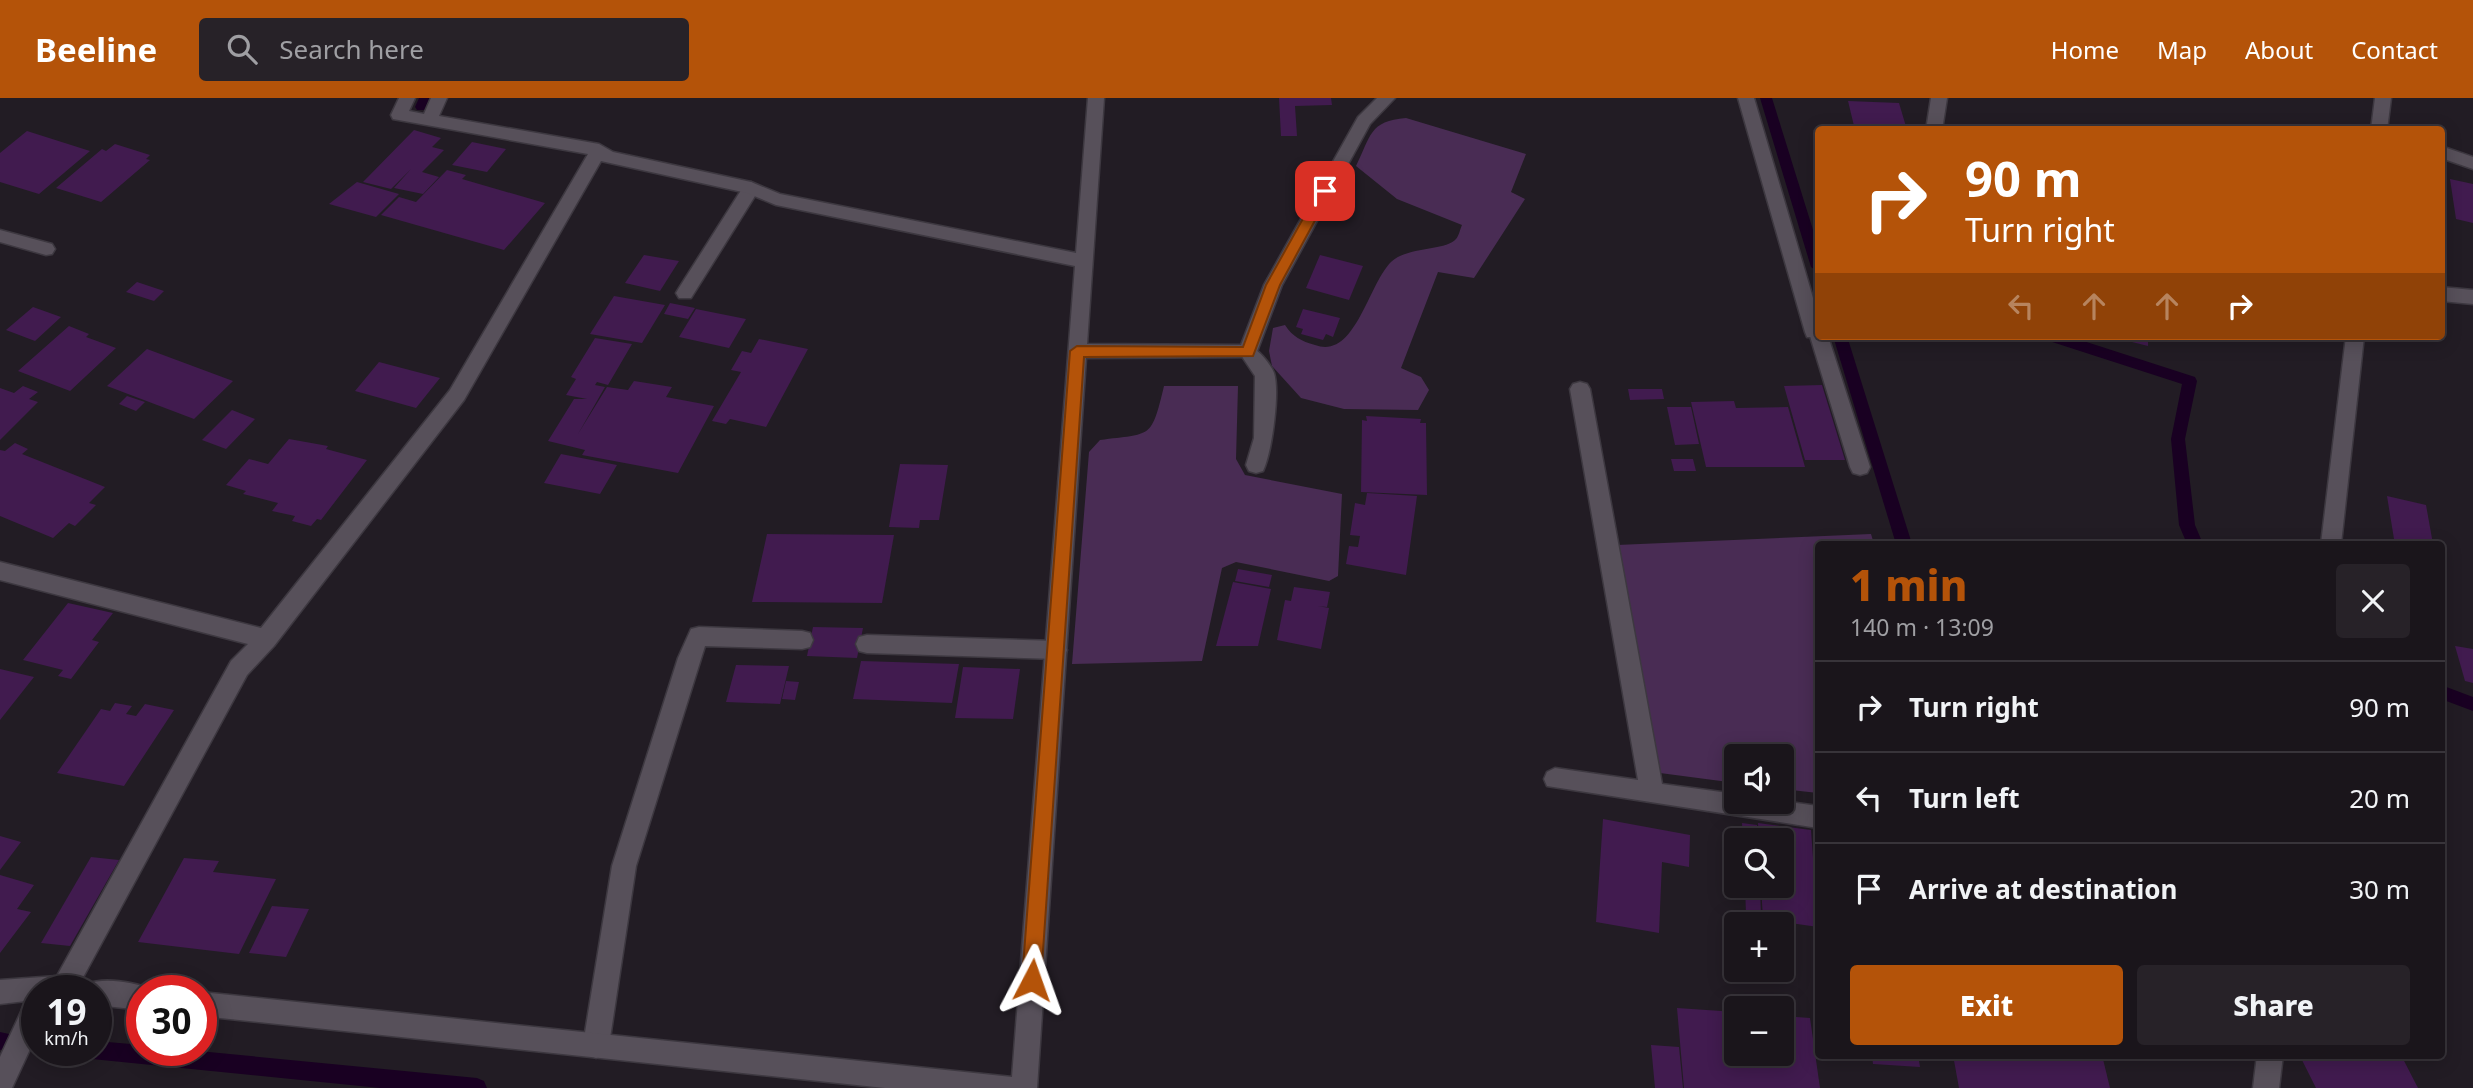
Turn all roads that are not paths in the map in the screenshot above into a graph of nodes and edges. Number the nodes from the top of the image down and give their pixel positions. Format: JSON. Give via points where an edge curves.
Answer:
{"nodes":[{"id":1,"x":407,"y":98,"type":"edge"},
{"id":2,"x":439,"y":98,"type":"edge"},
{"id":3,"x":1096,"y":98,"type":"edge"},
{"id":4,"x":1387,"y":98,"type":"edge"},
{"id":5,"x":1746,"y":98,"type":"edge"},
{"id":6,"x":1940,"y":98,"type":"edge"},
{"id":7,"x":2383,"y":98,"type":"edge"},
{"id":8,"x":429,"y":120,"type":"junction"},
{"id":9,"x":1935,"y":126,"type":"edge"},
{"id":10,"x":2380,"y":126,"type":"edge"},
{"id":11,"x":599,"y":150,"type":"junction"},
{"id":12,"x":2445,"y":153,"type":"edge"},
{"id":13,"x":2473,"y":163,"type":"edge"},
{"id":14,"x":751,"y":188,"type":"junction"},
{"id":15,"x":0,"y":236,"type":"edge"},
{"id":16,"x":46,"y":249,"type":"dead end"},
{"id":17,"x":1084,"y":261,"type":"junction"},
{"id":18,"x":685,"y":293,"type":"dead end"},
{"id":19,"x":2445,"y":294,"type":"edge"},
{"id":20,"x":2473,"y":297,"type":"edge"},
{"id":21,"x":1815,"y":327,"type":"edge"},
{"id":22,"x":1819,"y":340,"type":"edge"},
{"id":23,"x":2355,"y":340,"type":"edge"},
{"id":24,"x":1077,"y":351,"type":"junction"},
{"id":25,"x":1248,"y":352,"type":"junction"},
{"id":26,"x":1580,"y":389,"type":"dead end"},
{"id":27,"x":1256,"y":465,"type":"dead end"},
{"id":28,"x":1860,"y":467,"type":"dead end"},
{"id":29,"x":2330,"y":541,"type":"edge"},
{"id":30,"x":0,"y":570,"type":"edge"},
{"id":31,"x":266,"y":639,"type":"junction"},
{"id":32,"x":802,"y":640,"type":"dead end"},
{"id":33,"x":867,"y":644,"type":"dead end"},
{"id":34,"x":1056,"y":650,"type":"junction"},
{"id":35,"x":1555,"y":779,"type":"dead end"},
{"id":36,"x":1651,"y":793,"type":"junction"},
{"id":37,"x":1815,"y":817,"type":"edge"},
{"id":38,"x":62,"y":975,"type":"edge"},
{"id":39,"x":0,"y":992,"type":"edge"},
{"id":40,"x":21,"y":992,"type":"edge"},
{"id":41,"x":217,"y":1006,"type":"edge"},
{"id":42,"x":596,"y":1045,"type":"junction"},
{"id":43,"x":21,"y":1047,"type":"edge"},
{"id":44,"x":2270,"y":1059,"type":"edge"},
{"id":45,"x":0,"y":1085,"type":"edge"},
{"id":46,"x":1007,"y":1088,"type":"edge"},
{"id":47,"x":1024,"y":1088,"type":"edge"},
{"id":48,"x":2266,"y":1088,"type":"edge"}],
"edges":[{"from":1,"to":8,"type":"street","via":[[399,115]]},
{"from":2,"to":8,"type":"street"},
{"from":3,"to":17,"type":"street"},
{"from":4,"to":25,"type":"street","via":[[1364,121],[1273,285]]},
{"from":5,"to":21,"type":"street"},
{"from":6,"to":9,"type":"street"},
{"from":7,"to":10,"type":"street"},
{"from":8,"to":11,"type":"street"},
{"from":11,"to":14,"type":"street","via":[[608,158]]},
{"from":11,"to":31,"type":"street","via":[[457,396]]},
{"from":12,"to":13,"type":"street"},
{"from":14,"to":17,"type":"street","via":[[776,199]]},
{"from":14,"to":18,"type":"street"},
{"from":15,"to":16,"type":"street"},
{"from":17,"to":24,"type":"street"},
{"from":19,"to":20,"type":"street"},
{"from":22,"to":28,"type":"street"},
{"from":23,"to":29,"type":"street"},
{"from":24,"to":25,"type":"street"},
{"from":24,"to":34,"type":"street"},
{"from":25,"to":27,"type":"street","via":[[1265,374],[1264,438]]},
{"from":26,"to":36,"type":"street"},
{"from":30,"to":31,"type":"street"},
{"from":31,"to":38,"type":"street","via":[[239,668]]},
{"from":32,"to":42,"type":"street","via":[[699,636],[624,866]]},
{"from":33,"to":34,"type":"street"},
{"from":34,"to":47,"type":"street"},
{"from":35,"to":36,"type":"street"},
{"from":36,"to":37,"type":"street"},
{"from":39,"to":40,"type":"street"},
{"from":41,"to":42,"type":"street"},
{"from":42,"to":46,"type":"street"},
{"from":43,"to":45,"type":"street"},
{"from":44,"to":48,"type":"street"}]}
